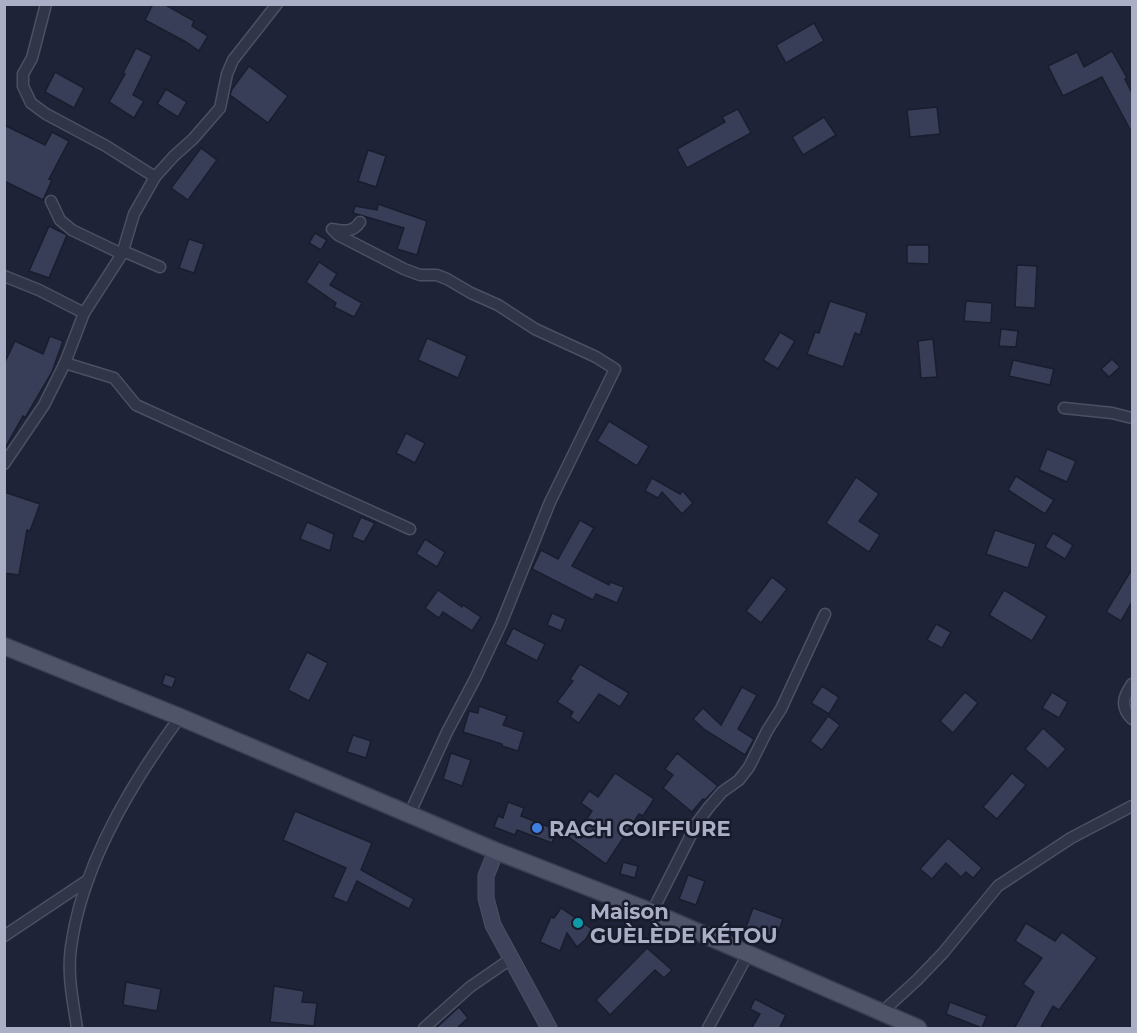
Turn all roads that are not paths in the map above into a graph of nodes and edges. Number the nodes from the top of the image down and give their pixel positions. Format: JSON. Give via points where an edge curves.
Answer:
{"nodes":[{"id":1,"x":46,"y":4,"type":"edge"},
{"id":2,"x":277,"y":4,"type":"edge"},
{"id":3,"x":155,"y":177,"type":"junction"},
{"id":4,"x":51,"y":201,"type":"dead end"},
{"id":5,"x":360,"y":222,"type":"dead end"},
{"id":6,"x":123,"y":252,"type":"junction"},
{"id":7,"x":160,"y":267,"type":"dead end"},
{"id":8,"x":4,"y":276,"type":"edge"},
{"id":9,"x":84,"y":313,"type":"junction"},
{"id":10,"x":65,"y":363,"type":"junction"},
{"id":11,"x":1064,"y":408,"type":"dead end"},
{"id":12,"x":1132,"y":418,"type":"edge"},
{"id":13,"x":4,"y":464,"type":"edge"},
{"id":14,"x":410,"y":529,"type":"dead end"},
{"id":15,"x":825,"y":614,"type":"dead end"},
{"id":16,"x":4,"y":646,"type":"edge"},
{"id":17,"x":1132,"y":684,"type":"edge"},
{"id":18,"x":180,"y":717,"type":"junction"},
{"id":19,"x":1132,"y":719,"type":"edge"},
{"id":20,"x":1132,"y":806,"type":"edge"},
{"id":21,"x":408,"y":815,"type":"junction"},
{"id":22,"x":496,"y":851,"type":"junction"},
{"id":23,"x":88,"y":880,"type":"junction"},
{"id":24,"x":652,"y":912,"type":"junction"},
{"id":25,"x":4,"y":936,"type":"edge"},
{"id":26,"x":748,"y":954,"type":"junction"},
{"id":27,"x":512,"y":958,"type":"junction"},
{"id":28,"x":880,"y":1012,"type":"junction"},
{"id":29,"x":77,"y":1029,"type":"edge"},
{"id":30,"x":424,"y":1029,"type":"edge"},
{"id":31,"x":549,"y":1029,"type":"edge"},
{"id":32,"x":708,"y":1029,"type":"edge"},
{"id":33,"x":918,"y":1029,"type":"edge"}],
"edges":[{"from":1,"to":3,"type":"street","via":[[32,58],[23,74],[22,86],[31,103]]},
{"from":2,"to":3,"type":"street","via":[[233,60],[220,108]]},
{"from":3,"to":6,"type":"street","via":[[134,214]]},
{"from":4,"to":6,"type":"street","via":[[60,220],[72,230]]},
{"from":5,"to":21,"type":"street","via":[[357,228],[346,232],[332,230],[404,269],[420,275],[437,275],[498,304],[536,329],[615,369],[550,502],[501,624]]},
{"from":6,"to":7,"type":"street"},
{"from":6,"to":9,"type":"street"},
{"from":8,"to":9,"type":"street"},
{"from":9,"to":10,"type":"street"},
{"from":10,"to":13,"type":"street","via":[[44,405]]},
{"from":10,"to":14,"type":"street","via":[[114,378],[136,405]]},
{"from":11,"to":12,"type":"street","via":[[1112,412]]},
{"from":15,"to":24,"type":"street","via":[[749,767],[697,823]]},
{"from":16,"to":18,"type":"main road"},
{"from":17,"to":19,"type":"street","via":[[1123,704]]},
{"from":18,"to":21,"type":"main road"},
{"from":18,"to":23,"type":"street","via":[[115,820]]},
{"from":20,"to":28,"type":"street","via":[[1071,838],[998,886],[943,953]]},
{"from":21,"to":22,"type":"main road"},
{"from":22,"to":24,"type":"main road"},
{"from":22,"to":27,"type":"street","via":[[486,876],[486,898],[493,925]]},
{"from":23,"to":25,"type":"street"},
{"from":23,"to":29,"type":"street","via":[[70,948]]},
{"from":24,"to":26,"type":"main road"},
{"from":26,"to":28,"type":"main road"},
{"from":26,"to":32,"type":"street"},
{"from":27,"to":30,"type":"street","via":[[470,987]]},
{"from":27,"to":31,"type":"street"},
{"from":28,"to":33,"type":"main road"}]}
